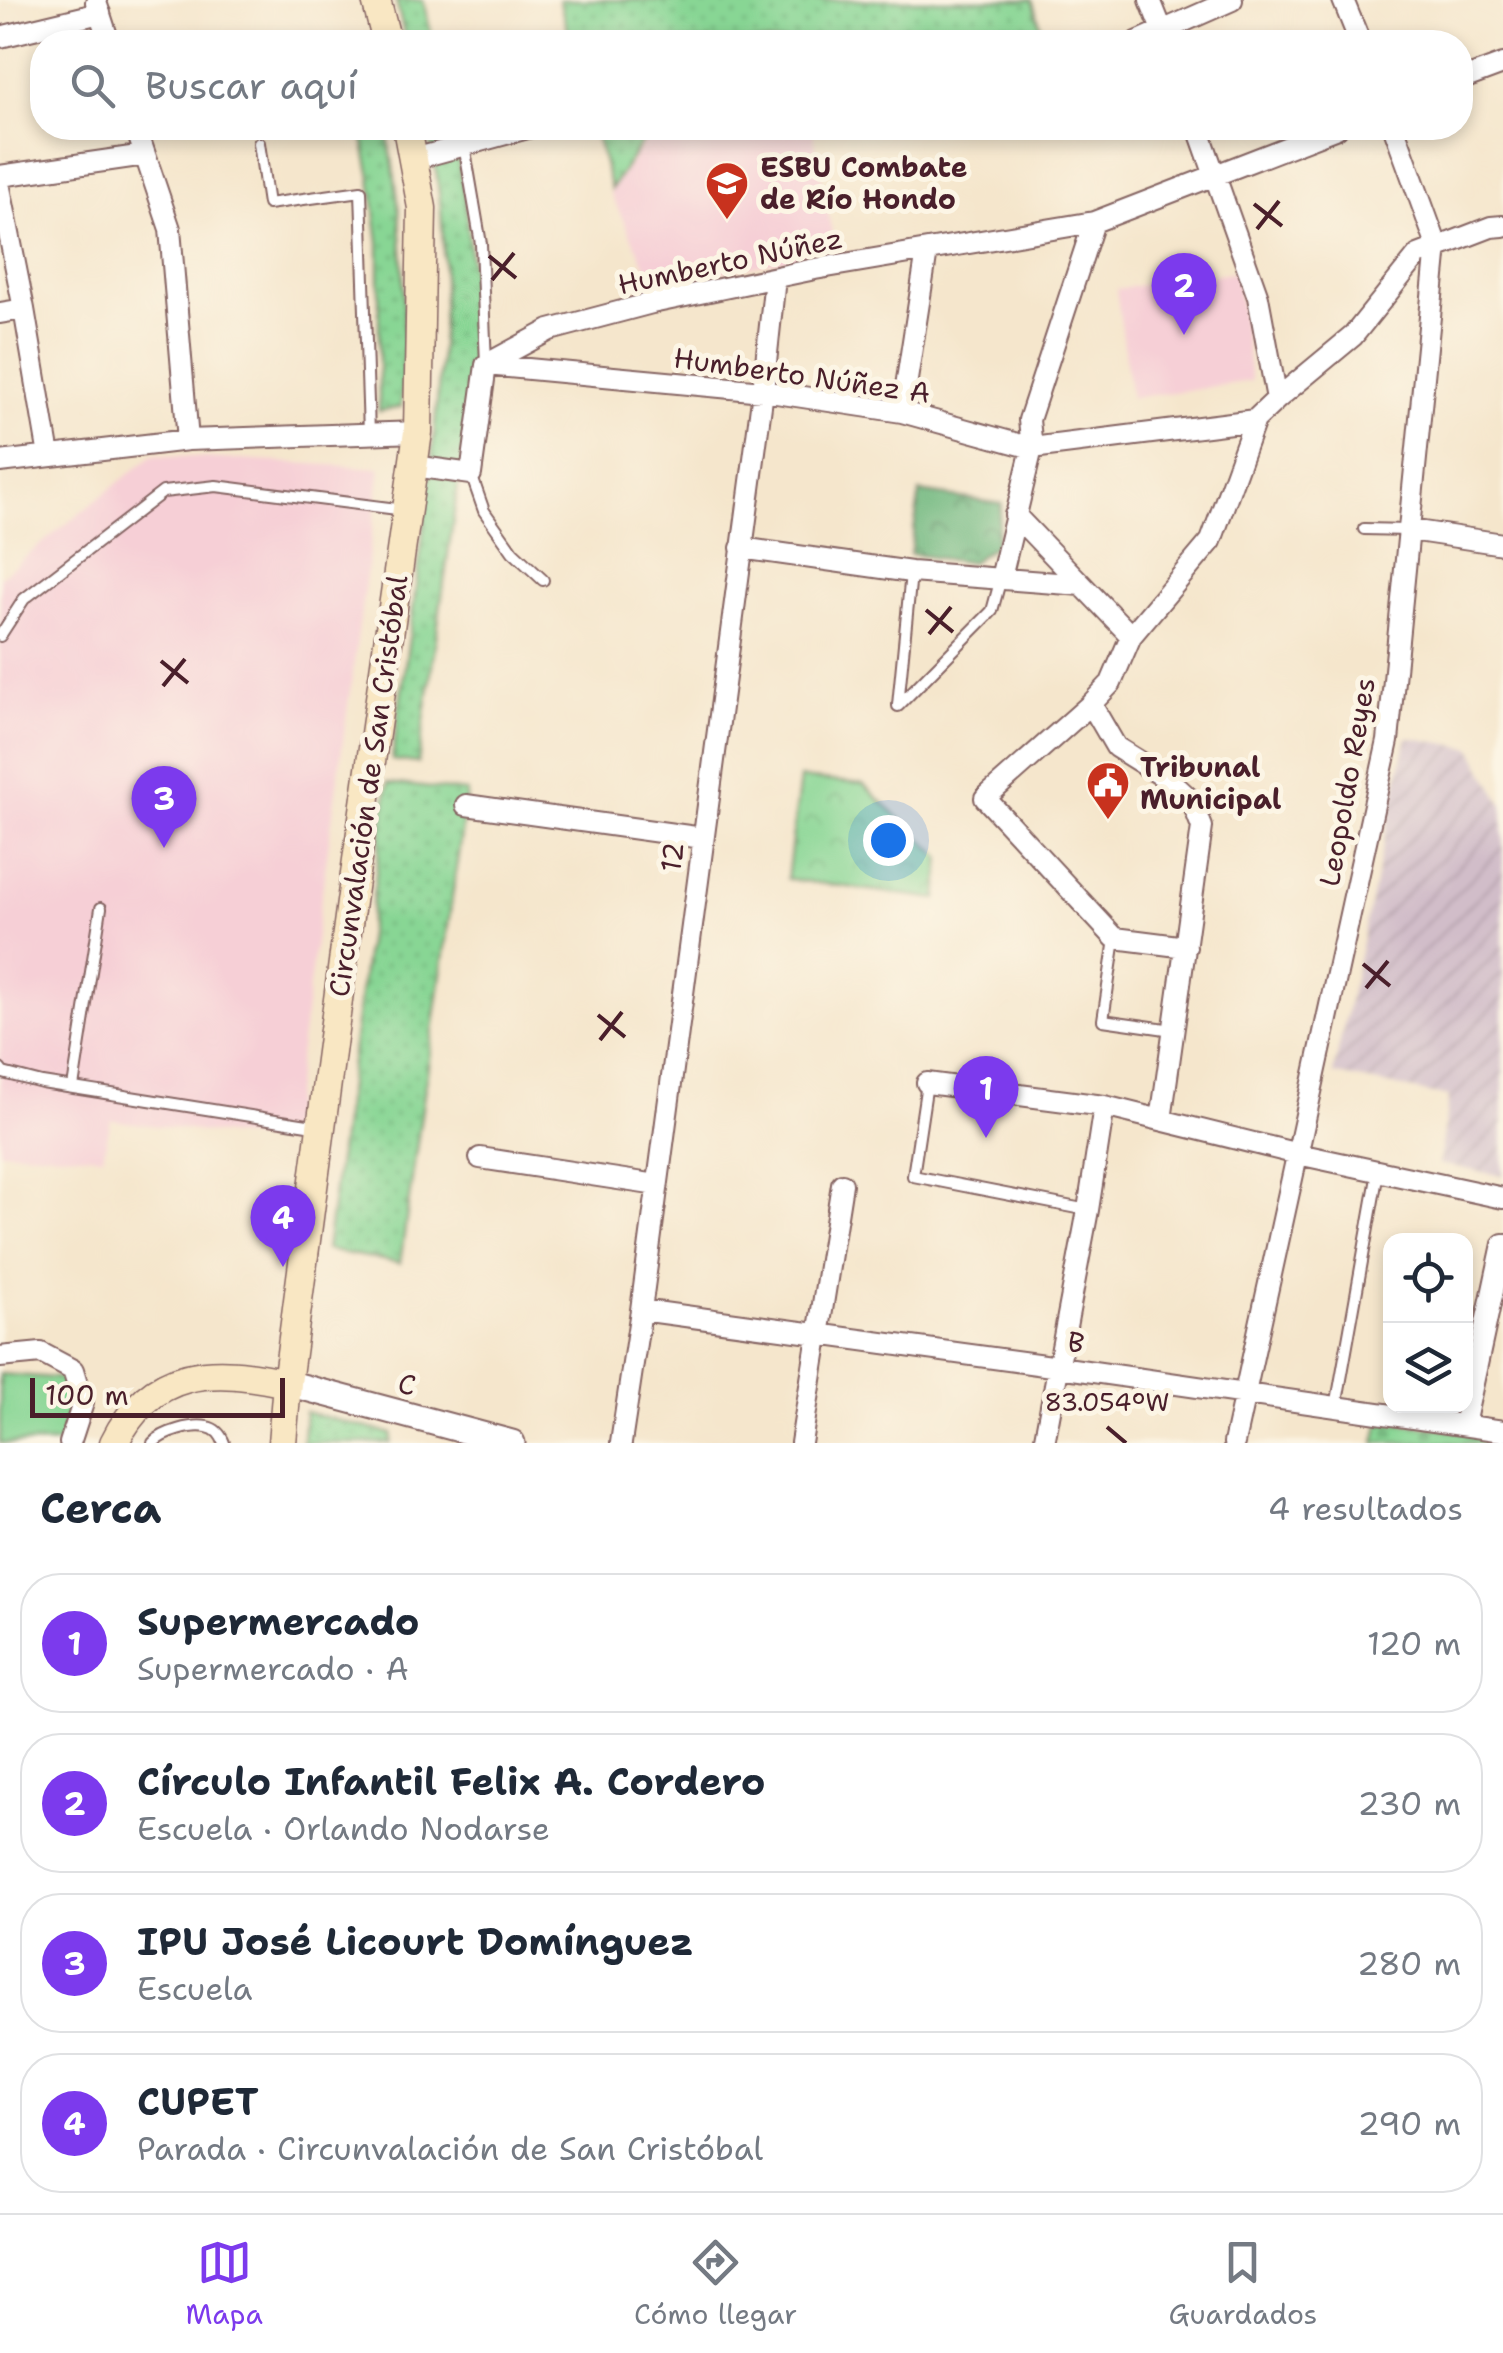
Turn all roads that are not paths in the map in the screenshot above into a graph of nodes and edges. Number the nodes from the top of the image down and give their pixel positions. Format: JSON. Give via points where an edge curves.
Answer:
{"nodes":[{"id":1,"x":376,"y":0,"type":"edge"},
{"id":2,"x":1150,"y":0,"type":"edge"},
{"id":3,"x":1232,"y":0,"type":"edge"},
{"id":4,"x":1343,"y":0,"type":"edge"},
{"id":5,"x":98,"y":7,"type":"edge"},
{"id":6,"x":384,"y":30,"type":"edge"},
{"id":7,"x":1162,"y":30,"type":"edge"},
{"id":8,"x":1178,"y":30,"type":"edge"},
{"id":9,"x":1355,"y":30,"type":"edge"},
{"id":10,"x":0,"y":36,"type":"edge"},
{"id":11,"x":1503,"y":64,"type":"edge"},
{"id":12,"x":1473,"y":75,"type":"edge"},
{"id":13,"x":140,"y":140,"type":"edge"},
{"id":14,"x":410,"y":140,"type":"edge"},
{"id":15,"x":483,"y":140,"type":"edge"},
{"id":16,"x":1203,"y":140,"type":"edge"},
{"id":17,"x":1304,"y":140,"type":"edge"},
{"id":18,"x":1398,"y":140,"type":"edge"},
{"id":19,"x":259,"y":143,"type":"dead end"},
{"id":20,"x":464,"y":145,"type":"junction"},
{"id":21,"x":145,"y":155,"type":"junction"},
{"id":22,"x":414,"y":160,"type":"junction"},
{"id":23,"x":1215,"y":173,"type":"junction"},
{"id":24,"x":0,"y":176,"type":"edge"},
{"id":25,"x":0,"y":188,"type":"edge"},
{"id":26,"x":1094,"y":222,"type":"junction"},
{"id":27,"x":1503,"y":226,"type":"edge"},
{"id":28,"x":1437,"y":246,"type":"junction"},
{"id":29,"x":927,"y":251,"type":"junction"},
{"id":30,"x":775,"y":278,"type":"junction"},
{"id":31,"x":24,"y":310,"type":"junction"},
{"id":32,"x":0,"y":313,"type":"edge"},
{"id":33,"x":486,"y":365,"type":"junction"},
{"id":34,"x":762,"y":390,"type":"junction"},
{"id":35,"x":1276,"y":398,"type":"junction"},
{"id":36,"x":902,"y":412,"type":"junction"},
{"id":37,"x":1256,"y":420,"type":"junction"},
{"id":38,"x":418,"y":432,"type":"junction"},
{"id":39,"x":369,"y":433,"type":"junction"},
{"id":40,"x":188,"y":440,"type":"junction"},
{"id":41,"x":1032,"y":448,"type":"junction"},
{"id":42,"x":49,"y":456,"type":"junction"},
{"id":43,"x":0,"y":462,"type":"edge"},
{"id":44,"x":414,"y":466,"type":"junction"},
{"id":45,"x":470,"y":474,"type":"junction"},
{"id":46,"x":408,"y":510,"type":"junction"},
{"id":47,"x":1015,"y":515,"type":"junction"},
{"id":48,"x":1364,"y":528,"type":"dead end"},
{"id":49,"x":1410,"y":530,"type":"junction"},
{"id":50,"x":1503,"y":544,"type":"edge"},
{"id":51,"x":740,"y":548,"type":"junction"},
{"id":52,"x":911,"y":572,"type":"junction"},
{"id":53,"x":1002,"y":578,"type":"junction"},
{"id":54,"x":543,"y":580,"type":"dead end"},
{"id":55,"x":1082,"y":585,"type":"junction"},
{"id":56,"x":0,"y":636,"type":"edge"},
{"id":57,"x":1131,"y":636,"type":"junction"},
{"id":58,"x":1091,"y":704,"type":"junction"},
{"id":59,"x":466,"y":805,"type":"dead end"},
{"id":60,"x":703,"y":838,"type":"junction"},
{"id":61,"x":101,"y":908,"type":"dead end"},
{"id":62,"x":1115,"y":938,"type":"junction"},
{"id":63,"x":1186,"y":947,"type":"junction"},
{"id":64,"x":1174,"y":1030,"type":"junction"},
{"id":65,"x":0,"y":1069,"type":"edge"},
{"id":66,"x":927,"y":1083,"type":"joint"},
{"id":67,"x":73,"y":1088,"type":"junction"},
{"id":68,"x":1104,"y":1106,"type":"junction"},
{"id":69,"x":1161,"y":1120,"type":"junction"},
{"id":70,"x":321,"y":1127,"type":"junction"},
{"id":71,"x":1298,"y":1154,"type":"junction"},
{"id":72,"x":480,"y":1158,"type":"dead end"},
{"id":73,"x":1378,"y":1171,"type":"junction"},
{"id":74,"x":842,"y":1184,"type":"dead end"},
{"id":75,"x":657,"y":1185,"type":"junction"},
{"id":76,"x":1503,"y":1198,"type":"edge"},
{"id":77,"x":1088,"y":1210,"type":"junction"},
{"id":78,"x":1503,"y":1244,"type":"edge"},
{"id":79,"x":641,"y":1310,"type":"junction"},
{"id":80,"x":818,"y":1334,"type":"junction"},
{"id":81,"x":0,"y":1357,"type":"edge"},
{"id":82,"x":1059,"y":1367,"type":"junction"},
{"id":83,"x":286,"y":1383,"type":"junction"},
{"id":84,"x":1246,"y":1394,"type":"junction"},
{"id":85,"x":1336,"y":1407,"type":"junction"},
{"id":86,"x":1464,"y":1426,"type":"junction"},
{"id":87,"x":1503,"y":1431,"type":"edge"},
{"id":88,"x":504,"y":1442,"type":"edge"},
{"id":89,"x":70,"y":1443,"type":"edge"},
{"id":90,"x":114,"y":1443,"type":"edge"},
{"id":91,"x":154,"y":1443,"type":"edge"},
{"id":92,"x":224,"y":1443,"type":"edge"},
{"id":93,"x":282,"y":1443,"type":"edge"},
{"id":94,"x":621,"y":1443,"type":"edge"},
{"id":95,"x":801,"y":1443,"type":"edge"},
{"id":96,"x":1044,"y":1443,"type":"edge"},
{"id":97,"x":1234,"y":1443,"type":"edge"}],
"edges":[{"from":1,"to":6,"type":"main road"},
{"from":2,"to":7,"type":"street"},
{"from":3,"to":8,"type":"street"},
{"from":4,"to":9,"type":"street"},
{"from":5,"to":10,"type":"street"},
{"from":11,"to":12,"type":"street"},
{"from":13,"to":21,"type":"street"},
{"from":14,"to":22,"type":"main road","name":"Circunvalación de San Cristóbal"},
{"from":15,"to":20,"type":"street"},
{"from":16,"to":23,"type":"street"},
{"from":17,"to":23,"type":"street","name":"Humberto Núñez"},
{"from":18,"to":28,"type":"street","name":"Leopoldo Reyes"},
{"from":19,"to":39,"type":"lane","via":[[268,204],[360,191]]},
{"from":20,"to":22,"type":"street"},
{"from":20,"to":33,"type":"lane","via":[[481,244]]},
{"from":21,"to":24,"type":"street"},
{"from":21,"to":40,"type":"street","via":[[170,229]]},
{"from":22,"to":38,"type":"main road","name":"Circunvalación de San Cristóbal","via":[[422,208]]},
{"from":23,"to":26,"type":"street","name":"Humberto Núñez"},
{"from":23,"to":35,"type":"street","via":[[1258,297]]},
{"from":25,"to":31,"type":"street"},
{"from":26,"to":29,"type":"street","name":"Humberto Núñez"},
{"from":26,"to":41,"type":"street","via":[[1030,420]]},
{"from":27,"to":28,"type":"street"},
{"from":28,"to":35,"type":"street","via":[[1418,255],[1352,336]]},
{"from":28,"to":49,"type":"street","name":"Leopoldo Reyes"},
{"from":29,"to":30,"type":"street","name":"Humberto Núñez"},
{"from":29,"to":36,"type":"street"},
{"from":30,"to":33,"type":"street","name":"Humberto Núñez","via":[[550,330]]},
{"from":30,"to":34,"type":"street","name":"12"},
{"from":31,"to":32,"type":"street"},
{"from":31,"to":42,"type":"street"},
{"from":33,"to":34,"type":"street","name":"Humberto Núñez A"},
{"from":33,"to":45,"type":"street"},
{"from":34,"to":36,"type":"street","name":"Humberto Núñez A"},
{"from":34,"to":51,"type":"street","name":"12"},
{"from":35,"to":37,"type":"street"},
{"from":36,"to":41,"type":"street","name":"Humberto Núñez A"},
{"from":37,"to":41,"type":"street","name":"Humberto Núñez A"},
{"from":37,"to":57,"type":"street","via":[[1212,540]]},
{"from":38,"to":39,"type":"street"},
{"from":38,"to":44,"type":"main road","name":"Circunvalación de San Cristóbal"},
{"from":39,"to":40,"type":"street"},
{"from":40,"to":42,"type":"street"},
{"from":41,"to":47,"type":"street"},
{"from":42,"to":43,"type":"street"},
{"from":44,"to":45,"type":"street"},
{"from":44,"to":46,"type":"main road","name":"Circunvalación de San Cristóbal"},
{"from":45,"to":54,"type":"lane","via":[[484,511]]},
{"from":46,"to":56,"type":"lane","via":[[216,486],[162,492],[24,600]]},
{"from":46,"to":70,"type":"main road","name":"Circunvalación de San Cristóbal"},
{"from":47,"to":53,"type":"street"},
{"from":47,"to":55,"type":"street"},
{"from":48,"to":49,"type":"lane"},
{"from":49,"to":50,"type":"street"},
{"from":49,"to":71,"type":"street","name":"Leopoldo Reyes","via":[[1388,741]]},
{"from":51,"to":52,"type":"street"},
{"from":51,"to":60,"type":"street","name":"12"},
{"from":52,"to":53,"type":"street"},
{"from":52,"to":53,"type":"lane","via":[[898,706],[992,611]]},
{"from":53,"to":55,"type":"street"},
{"from":55,"to":57,"type":"street"},
{"from":57,"to":58,"type":"street","via":[[1111,683]]},
{"from":58,"to":62,"type":"street","via":[[985,798]]},
{"from":58,"to":63,"type":"street","via":[[1116,747],[1192,801],[1202,827]]},
{"from":59,"to":60,"type":"street"},
{"from":60,"to":75,"type":"street","name":"12"},
{"from":61,"to":67,"type":"lane"},
{"from":62,"to":63,"type":"street"},
{"from":62,"to":64,"type":"lane","via":[[1103,1020]]},
{"from":63,"to":64,"type":"street"},
{"from":64,"to":69,"type":"street"},
{"from":65,"to":67,"type":"lane"},
{"from":66,"to":68,"type":"street"},
{"from":66,"to":77,"type":"lane","via":[[913,1176]]},
{"from":67,"to":70,"type":"lane"},
{"from":68,"to":69,"type":"street"},
{"from":68,"to":77,"type":"street"},
{"from":69,"to":71,"type":"street"},
{"from":70,"to":83,"type":"main road","name":"Circunvalación de San Cristóbal"},
{"from":71,"to":73,"type":"street"},
{"from":71,"to":84,"type":"street","name":"Leopoldo Reyes"},
{"from":72,"to":75,"type":"street"},
{"from":73,"to":76,"type":"street"},
{"from":73,"to":85,"type":"lane"},
{"from":74,"to":80,"type":"street"},
{"from":75,"to":79,"type":"street","name":"12"},
{"from":77,"to":82,"type":"street"},
{"from":78,"to":86,"type":"street"},
{"from":79,"to":80,"type":"street","name":"B"},
{"from":79,"to":94,"type":"street","name":"12"},
{"from":80,"to":82,"type":"street","name":"B"},
{"from":80,"to":95,"type":"street"},
{"from":81,"to":89,"type":"street","via":[[40,1353],[72,1370],[83,1403]]},
{"from":82,"to":84,"type":"street","name":"B"},
{"from":82,"to":96,"type":"street"},
{"from":83,"to":88,"type":"street","name":"C"},
{"from":83,"to":90,"type":"main road","via":[[229,1373],[168,1383],[141,1405]]},
{"from":83,"to":93,"type":"main road","name":"Circunvalación de San Cristóbal"},
{"from":84,"to":85,"type":"street","name":"B"},
{"from":84,"to":97,"type":"street","name":"Leopoldo Reyes"},
{"from":85,"to":86,"type":"street","name":"B"},
{"from":86,"to":87,"type":"street","name":"B"},
{"from":91,"to":92,"type":"lane","via":[[162,1434],[206,1426]]}]}
